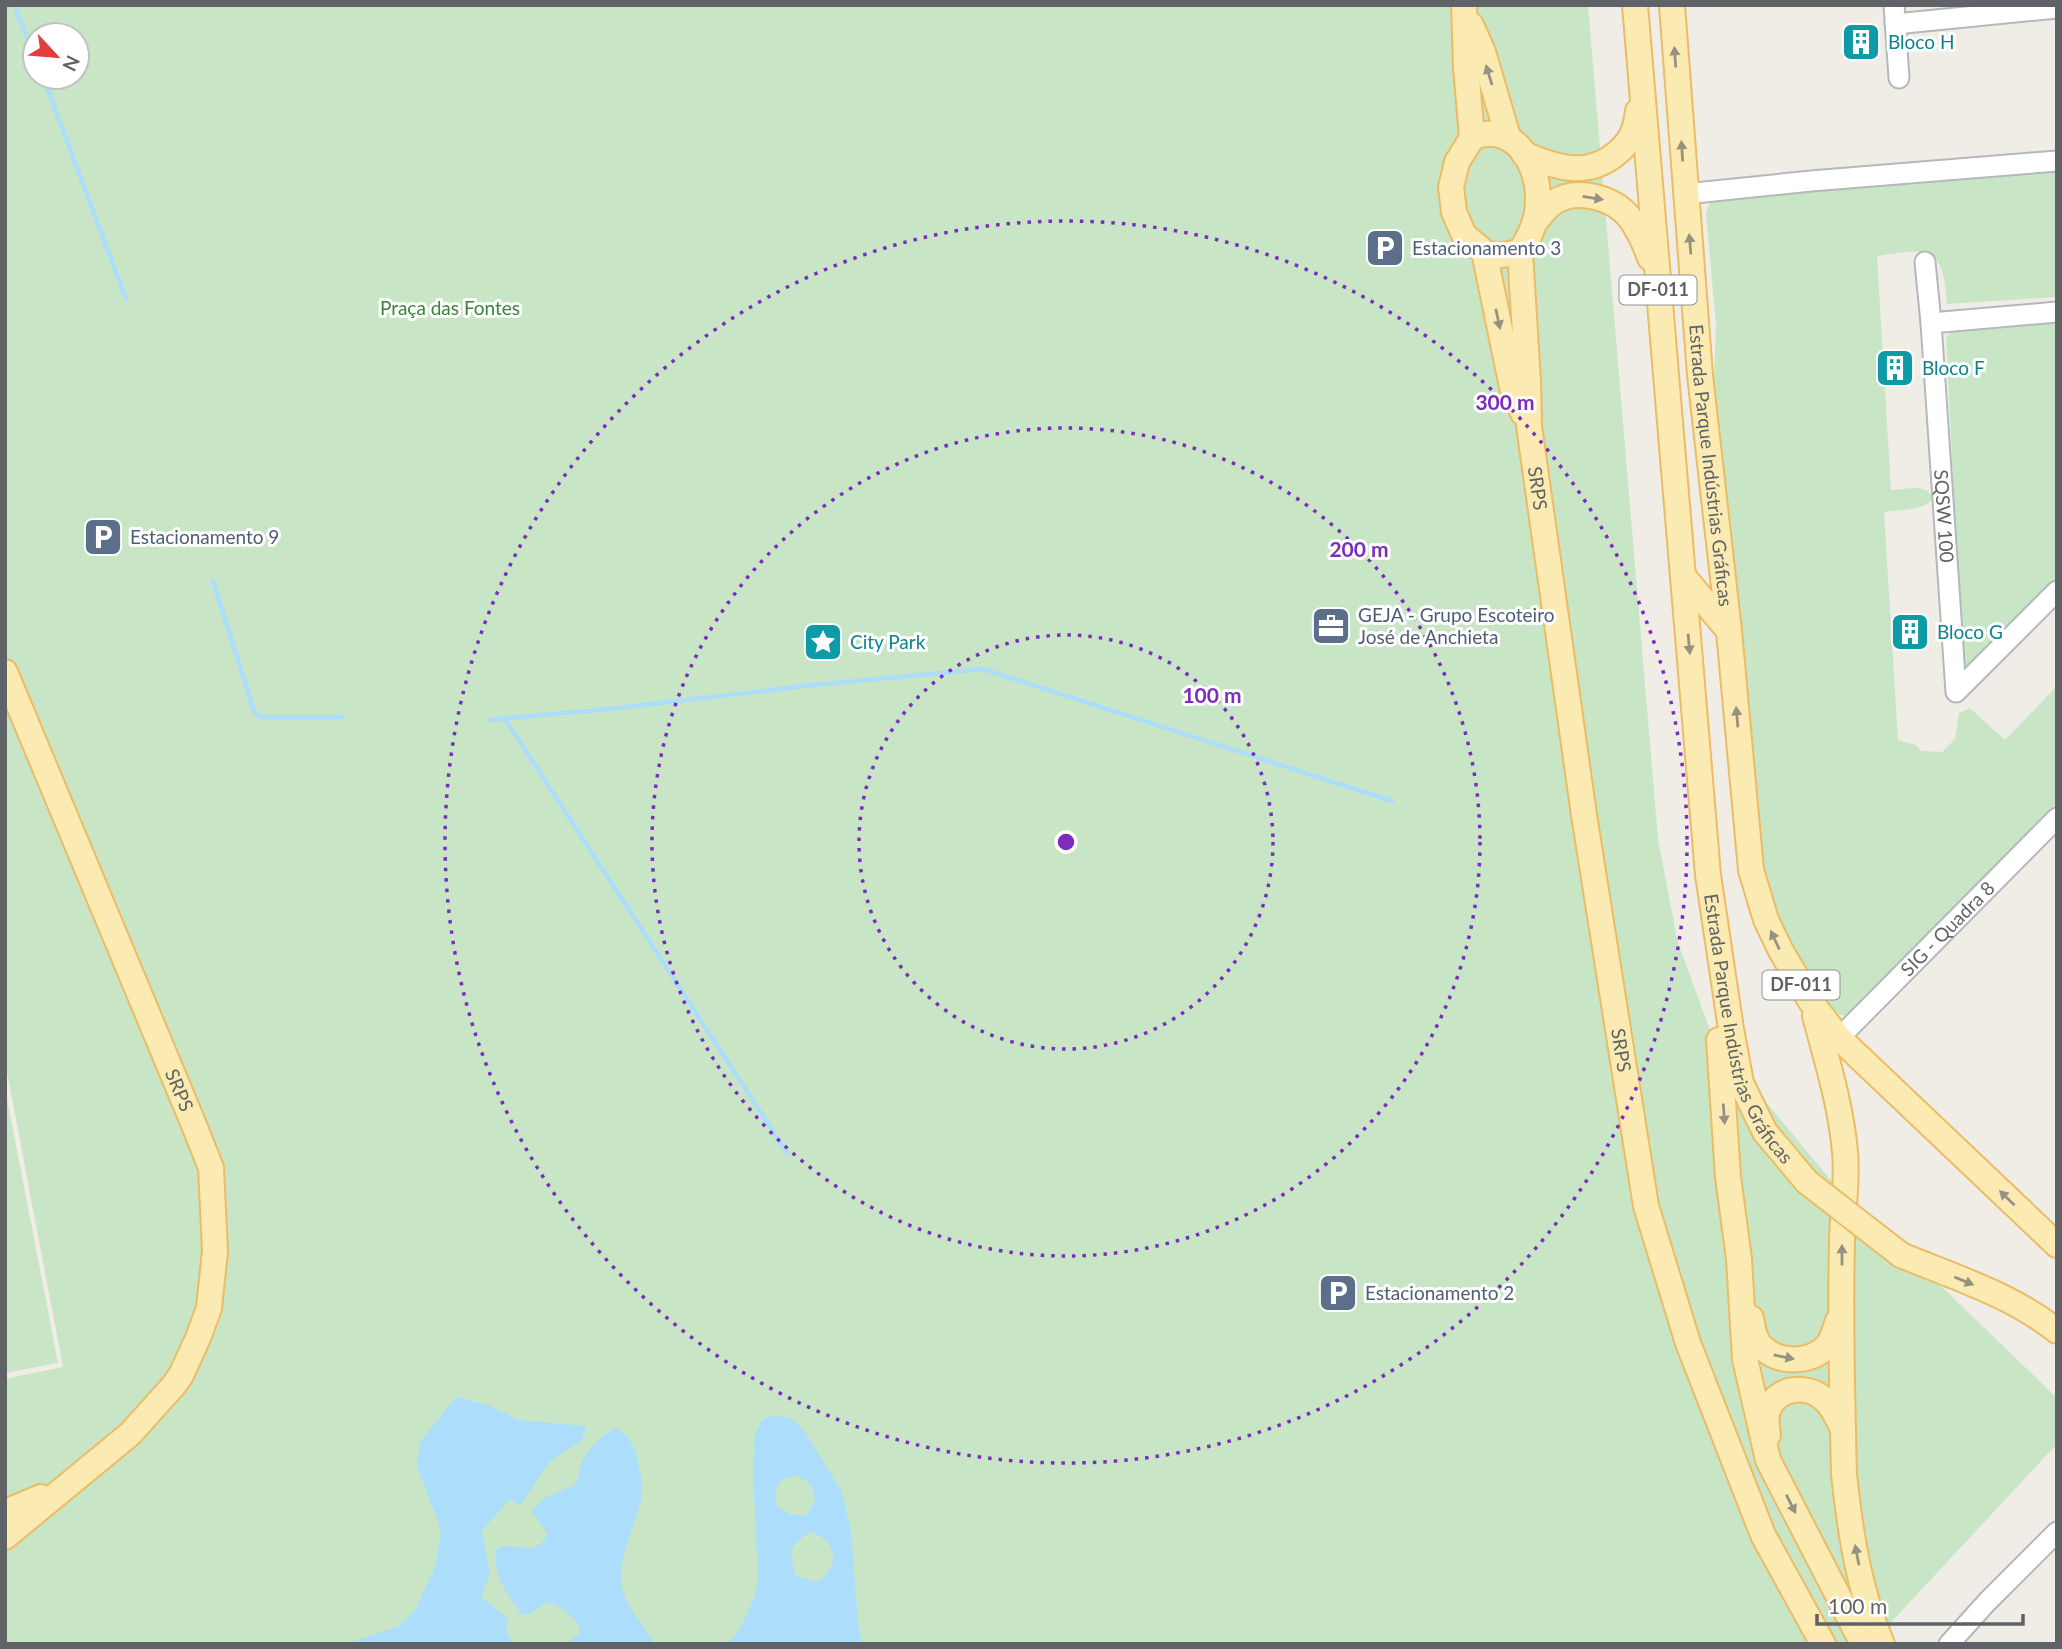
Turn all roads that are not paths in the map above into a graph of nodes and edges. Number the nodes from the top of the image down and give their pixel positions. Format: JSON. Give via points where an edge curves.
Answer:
{"nodes":[{"id":1,"x":1635,"y":5,"type":"edge"},
{"id":2,"x":1672,"y":5,"type":"edge"},
{"id":3,"x":2057,"y":8,"type":"edge"},
{"id":4,"x":1465,"y":10,"type":"edge"},
{"id":5,"x":1895,"y":14,"type":"edge"},
{"id":6,"x":1899,"y":78,"type":"dead end"},
{"id":7,"x":1641,"y":82,"type":"junction"},
{"id":8,"x":1472,"y":138,"type":"junction"},
{"id":9,"x":1516,"y":145,"type":"junction"},
{"id":10,"x":2057,"y":161,"type":"edge"},
{"id":11,"x":1685,"y":194,"type":"junction"},
{"id":12,"x":1535,"y":222,"type":"junction"},
{"id":13,"x":1484,"y":252,"type":"junction"},
{"id":14,"x":1520,"y":252,"type":"junction"},
{"id":15,"x":1925,"y":262,"type":"dead end"},
{"id":16,"x":1657,"y":280,"type":"junction"},
{"id":17,"x":2057,"y":312,"type":"edge"},
{"id":18,"x":1931,"y":323,"type":"junction"},
{"id":19,"x":1529,"y":426,"type":"junction"},
{"id":20,"x":1683,"y":576,"type":"junction"},
{"id":21,"x":2057,"y":591,"type":"edge"},
{"id":22,"x":1729,"y":631,"type":"junction"},
{"id":23,"x":5,"y":672,"type":"edge"},
{"id":24,"x":2057,"y":818,"type":"edge"},
{"id":25,"x":1708,"y":875,"type":"junction"},
{"id":26,"x":1811,"y":1002,"type":"junction"},
{"id":27,"x":1839,"y":1038,"type":"junction"},
{"id":28,"x":2057,"y":1245,"type":"edge"},
{"id":29,"x":1739,"y":1259,"type":"junction"},
{"id":30,"x":1841,"y":1309,"type":"junction"},
{"id":31,"x":2057,"y":1331,"type":"edge"},
{"id":32,"x":1843,"y":1430,"type":"junction"},
{"id":33,"x":1768,"y":1460,"type":"junction"},
{"id":34,"x":70,"y":1482,"type":"junction"},
{"id":35,"x":5,"y":1512,"type":"edge"},
{"id":36,"x":2057,"y":1532,"type":"edge"},
{"id":37,"x":5,"y":1537,"type":"edge"},
{"id":38,"x":1823,"y":1644,"type":"edge"},
{"id":39,"x":1863,"y":1644,"type":"edge"},
{"id":40,"x":1882,"y":1644,"type":"edge"},
{"id":41,"x":1949,"y":1644,"type":"edge"}],
"edges":[{"from":1,"to":7,"type":"main road","name":"Estrada Parque Indústrias Gráficas","number":"DF-011"},
{"from":11,"to":2,"type":"main road","name":"Estrada Parque Indústrias Gráficas","number":"DF-011","one_way":true},
{"from":3,"to":5,"type":"street"},
{"from":4,"to":8,"type":"main road"},
{"from":9,"to":4,"type":"main road","one_way":true},
{"from":5,"to":6,"type":"street"},
{"from":7,"to":9,"type":"main road","via":[[1634,132],[1607,162],[1564,168]]},
{"from":7,"to":16,"type":"main road","name":"Estrada Parque Indústrias Gráficas","number":"DF-011"},
{"from":8,"to":9,"type":"main road","via":[[1491,133]]},
{"from":8,"to":13,"type":"main road","via":[[1457,162],[1452,200],[1464,235]]},
{"from":9,"to":12,"type":"main road","via":[[1537,180]]},
{"from":10,"to":11,"type":"street"},
{"from":22,"to":11,"type":"main road","name":"Estrada Parque Indústrias Gráficas","number":"DF-011","one_way":true},
{"from":12,"to":14,"type":"main road"},
{"from":12,"to":16,"type":"main road","one_way":true,"via":[[1556,200],[1590,196],[1609,201],[1629,217],[1645,242]]},
{"from":13,"to":14,"type":"main road","via":[[1496,256]]},
{"from":13,"to":19,"type":"main road","name":"SRPS","one_way":true,"via":[[1513,387]]},
{"from":14,"to":19,"type":"main road","name":"SRPS"},
{"from":15,"to":18,"type":"street"},
{"from":16,"to":20,"type":"main road","name":"Estrada Parque Indústrias Gráficas","number":"DF-011"},
{"from":17,"to":18,"type":"street"},
{"from":18,"to":21,"type":"street","name":"SQSW 100","via":[[1956,692]]},
{"from":19,"to":38,"type":"main road","name":"SRPS","via":[[1646,1206],[1688,1343],[1763,1535]]},
{"from":20,"to":22,"type":"main road","name":"Estrada Parque Indústrias Gráficas"},
{"from":20,"to":25,"type":"main road","name":"Estrada Parque Indústrias Gráficas","number":"DF-011","one_way":true},
{"from":26,"to":22,"type":"main road","name":"Estrada Parque Indústrias Gráficas","number":"DF-011","one_way":true,"via":[[1766,919],[1751,870]]},
{"from":23,"to":34,"type":"main road","name":"SRPS","via":[[194,1125],[212,1180],[215,1251],[209,1308],[181,1375],[130,1434]]},
{"from":24,"to":27,"type":"street","name":"SIG - Quadra 8"},
{"from":25,"to":29,"type":"main road","one_way":true,"via":[[1728,1177]]},
{"from":25,"to":31,"type":"main road","name":"Estrada Parque Indústrias Gráficas","number":"DF-011","one_way":true,"bridge":true,"via":[[1741,1083],[1765,1132],[1807,1182],[1901,1255],[1998,1295]]},
{"from":26,"to":27,"type":"main road","name":"Estrada Parque Indústrias Gráficas","number":"DF-011"},
{"from":30,"to":26,"type":"main road","one_way":true,"via":[[1845,1149]]},
{"from":28,"to":27,"type":"main road","name":"Estrada Parque Indústrias Gráficas","number":"DF-011","one_way":true},
{"from":29,"to":30,"type":"main road","one_way":true,"via":[[1754,1334],[1772,1354],[1793,1360],[1817,1354],[1831,1341]]},
{"from":29,"to":33,"type":"main road","via":[[1745,1359]]},
{"from":30,"to":32,"type":"main road"},
{"from":32,"to":33,"type":"main road","via":[[1826,1401],[1806,1389],[1794,1389],[1773,1401],[1767,1414]]},
{"from":40,"to":32,"type":"main road","one_way":true,"via":[[1867,1609],[1846,1501]]},
{"from":33,"to":39,"type":"main road","one_way":true},
{"from":34,"to":35,"type":"main road","name":"SRPS"},
{"from":34,"to":37,"type":"main road","name":"SRPS"},
{"from":36,"to":41,"type":"street"}]}
